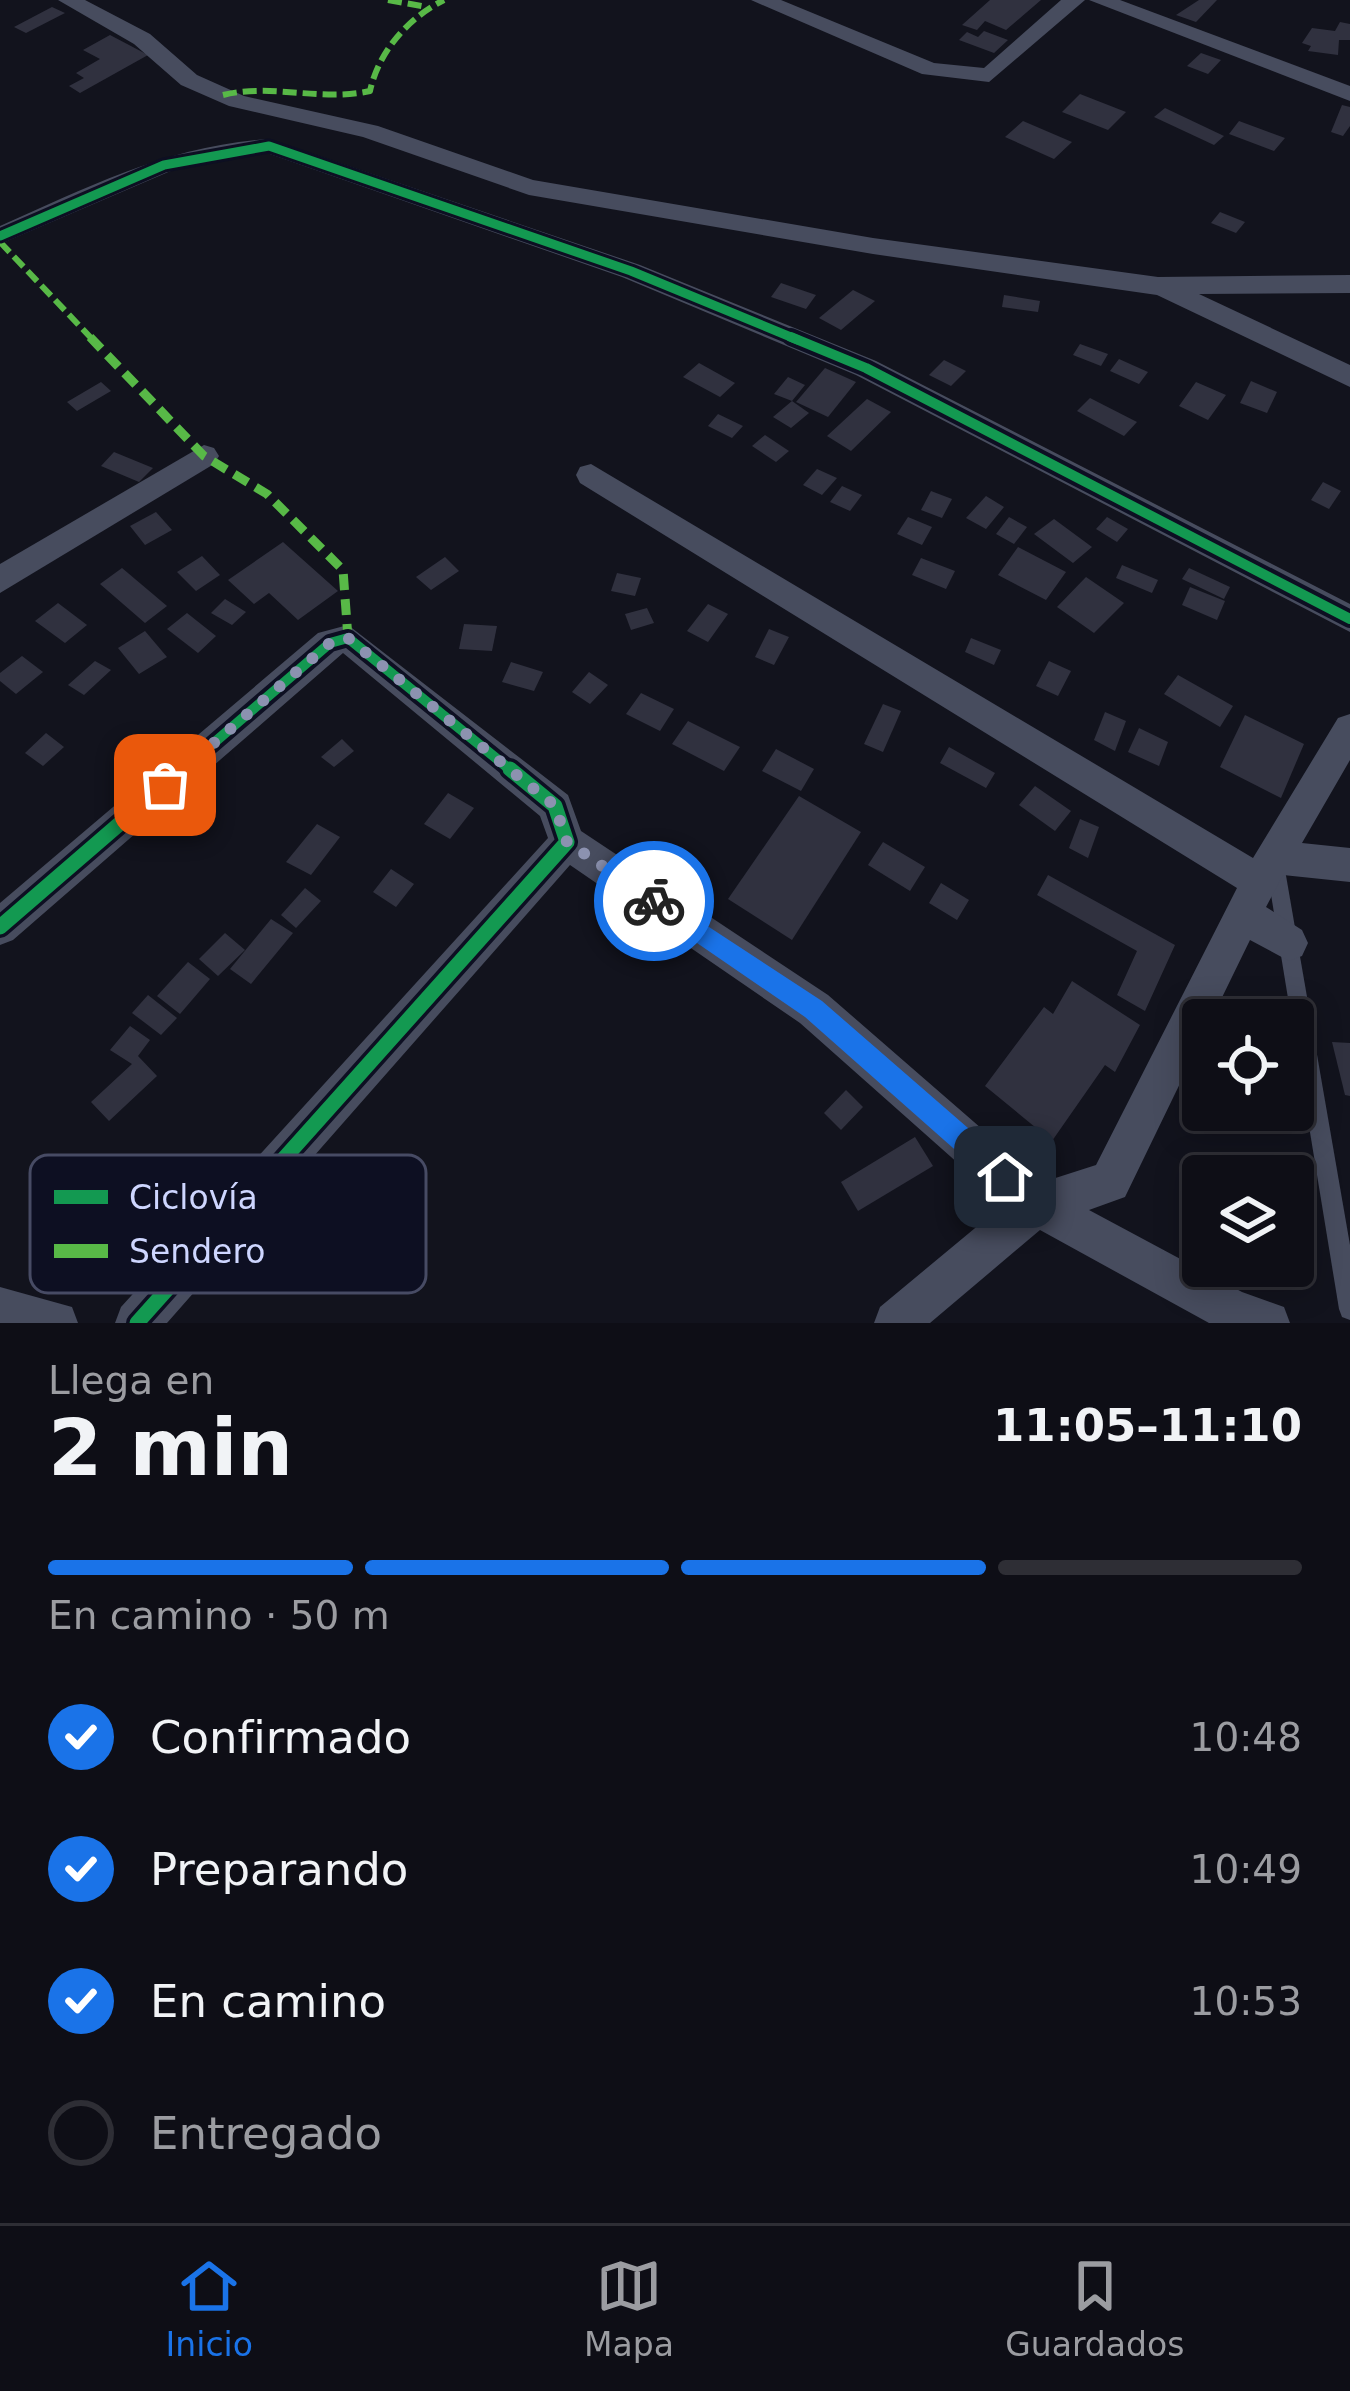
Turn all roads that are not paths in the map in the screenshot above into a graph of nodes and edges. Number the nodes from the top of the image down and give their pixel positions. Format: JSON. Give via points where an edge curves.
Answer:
{"nodes":[{"id":1,"x":70,"y":0,"type":"edge"},
{"id":2,"x":762,"y":0,"type":"edge"},
{"id":3,"x":1074,"y":0,"type":"edge"},
{"id":4,"x":1100,"y":0,"type":"edge"},
{"id":5,"x":1350,"y":94,"type":"edge"},
{"id":6,"x":0,"y":236,"type":"edge"},
{"id":7,"x":1350,"y":284,"type":"edge"},
{"id":8,"x":1158,"y":286,"type":"junction"},
{"id":9,"x":1350,"y":376,"type":"edge"},
{"id":10,"x":204,"y":456,"type":"dead end"},
{"id":11,"x":591,"y":475,"type":"dead end"},
{"id":12,"x":0,"y":580,"type":"edge"},
{"id":13,"x":1350,"y":619,"type":"edge"},
{"id":14,"x":1350,"y":729,"type":"edge"},
{"id":15,"x":567,"y":842,"type":"junction"},
{"id":16,"x":1350,"y":865,"type":"edge"},
{"id":17,"x":1259,"y":884,"type":"junction"},
{"id":18,"x":0,"y":927,"type":"edge"},
{"id":19,"x":1289,"y":943,"type":"junction"},
{"id":20,"x":287,"y":1155,"type":"edge"},
{"id":21,"x":1037,"y":1205,"type":"junction"},
{"id":22,"x":164,"y":1293,"type":"edge"},
{"id":23,"x":0,"y":1309,"type":"edge"},
{"id":24,"x":1350,"y":1309,"type":"edge"},
{"id":25,"x":56,"y":1323,"type":"edge"},
{"id":26,"x":137,"y":1323,"type":"edge"},
{"id":27,"x":896,"y":1323,"type":"edge"},
{"id":28,"x":1268,"y":1323,"type":"edge"}],
"edges":[{"from":1,"to":8,"type":"street","via":[[142,39],[189,80],[237,101],[370,131],[529,188]]},
{"from":2,"to":3,"type":"street","via":[[930,70],[989,75]]},
{"from":4,"to":5,"type":"street"},
{"from":6,"to":13,"type":"street","via":[[183,157],[269,146],[631,272],[866,368]]},
{"from":7,"to":8,"type":"street"},
{"from":8,"to":9,"type":"street"},
{"from":10,"to":12,"type":"street"},
{"from":11,"to":17,"type":"street"},
{"from":14,"to":17,"type":"street"},
{"from":15,"to":18,"type":"street","via":[[555,806],[348,638],[330,643]]},
{"from":15,"to":20,"type":"street"},
{"from":15,"to":21,"type":"street","via":[[814,1009]]},
{"from":16,"to":17,"type":"street"},
{"from":17,"to":19,"type":"street"},
{"from":17,"to":19,"type":"lane"},
{"from":17,"to":21,"type":"street","via":[[1110,1183]]},
{"from":19,"to":24,"type":"lane"},
{"from":21,"to":27,"type":"street"},
{"from":21,"to":28,"type":"street","via":[[1233,1312]]},
{"from":22,"to":26,"type":"street"},
{"from":23,"to":25,"type":"street"}]}
